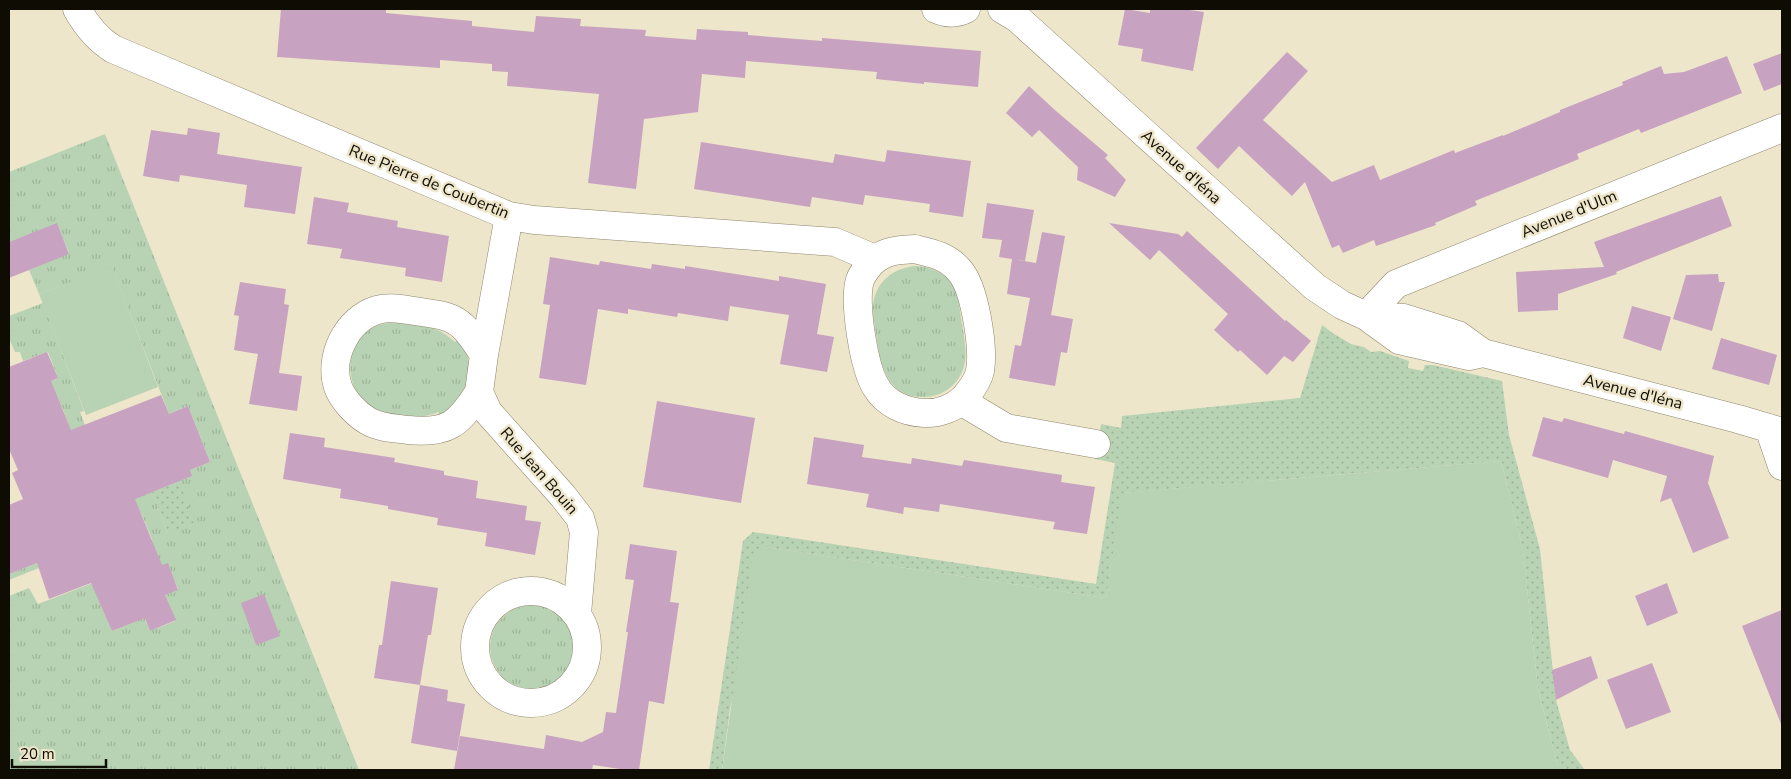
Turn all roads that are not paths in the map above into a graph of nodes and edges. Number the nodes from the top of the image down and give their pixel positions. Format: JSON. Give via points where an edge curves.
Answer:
{"nodes":[{"id":1,"x":77,"y":9,"type":"edge"},
{"id":2,"x":936,"y":9,"type":"edge"},
{"id":3,"x":966,"y":9,"type":"edge"},
{"id":4,"x":1014,"y":12,"type":"edge"},
{"id":5,"x":1782,"y":128,"type":"edge"},
{"id":6,"x":509,"y":216,"type":"junction"},
{"id":7,"x":875,"y":259,"type":"junction"},
{"id":8,"x":1366,"y":316,"type":"junction"},
{"id":9,"x":484,"y":355,"type":"junction"},
{"id":10,"x":479,"y":392,"type":"junction"},
{"id":11,"x":961,"y":401,"type":"junction"},
{"id":12,"x":1776,"y":430,"type":"edge"},
{"id":13,"x":1096,"y":444,"type":"dead end"},
{"id":14,"x":1782,"y":466,"type":"edge"},
{"id":15,"x":577,"y":614,"type":"junction"}],
"edges":[{"from":1,"to":6,"type":"street","name":"Rue Pierre de Coubertin","via":[[93,32],[113,49]]},
{"from":2,"to":3,"type":"street","via":[[952,13]]},
{"from":4,"to":8,"type":"street","name":"Avenue d'Iéna","via":[[1315,287]]},
{"from":5,"to":8,"type":"street","name":"Avenue d'Ulm","via":[[1396,284]]},
{"from":6,"to":7,"type":"street","name":"Rue Pierre de Coubertin","via":[[835,242]]},
{"from":6,"to":9,"type":"street"},
{"from":7,"to":11,"type":"street","via":[[860,279],[858,297],[866,361],[876,387],[890,402],[911,412],[947,410]]},
{"from":7,"to":11,"type":"street","via":[[892,251],[915,249],[939,254],[960,271],[973,296],[981,360],[980,373]]},
{"from":8,"to":12,"type":"street","name":"Avenue d'Iéna","via":[[1398,340],[1469,356],[1483,353]]},
{"from":9,"to":10,"type":"street"},
{"from":9,"to":10,"type":"street","via":[[469,331],[456,319],[397,308],[378,309],[364,316],[344,336],[335,371],[338,388],[355,412],[383,427],[429,432],[441,429],[467,412]]},
{"from":10,"to":15,"type":"street","name":"Rue Jean Bouin","via":[[488,412],[580,518],[584,532]]},
{"from":11,"to":13,"type":"street","via":[[1006,428]]},
{"from":12,"to":14,"type":"street"},
{"from":15,"to":15,"type":"street","name":"Rue Jean Bouin","via":[[564,601],[548,593],[530,590],[512,594],[496,603],[484,616],[477,633],[475,651],[479,668],[488,684],[503,696],[521,703],[540,703],[558,697],[573,685],[584,668],[588,650],[586,630]]}]}
